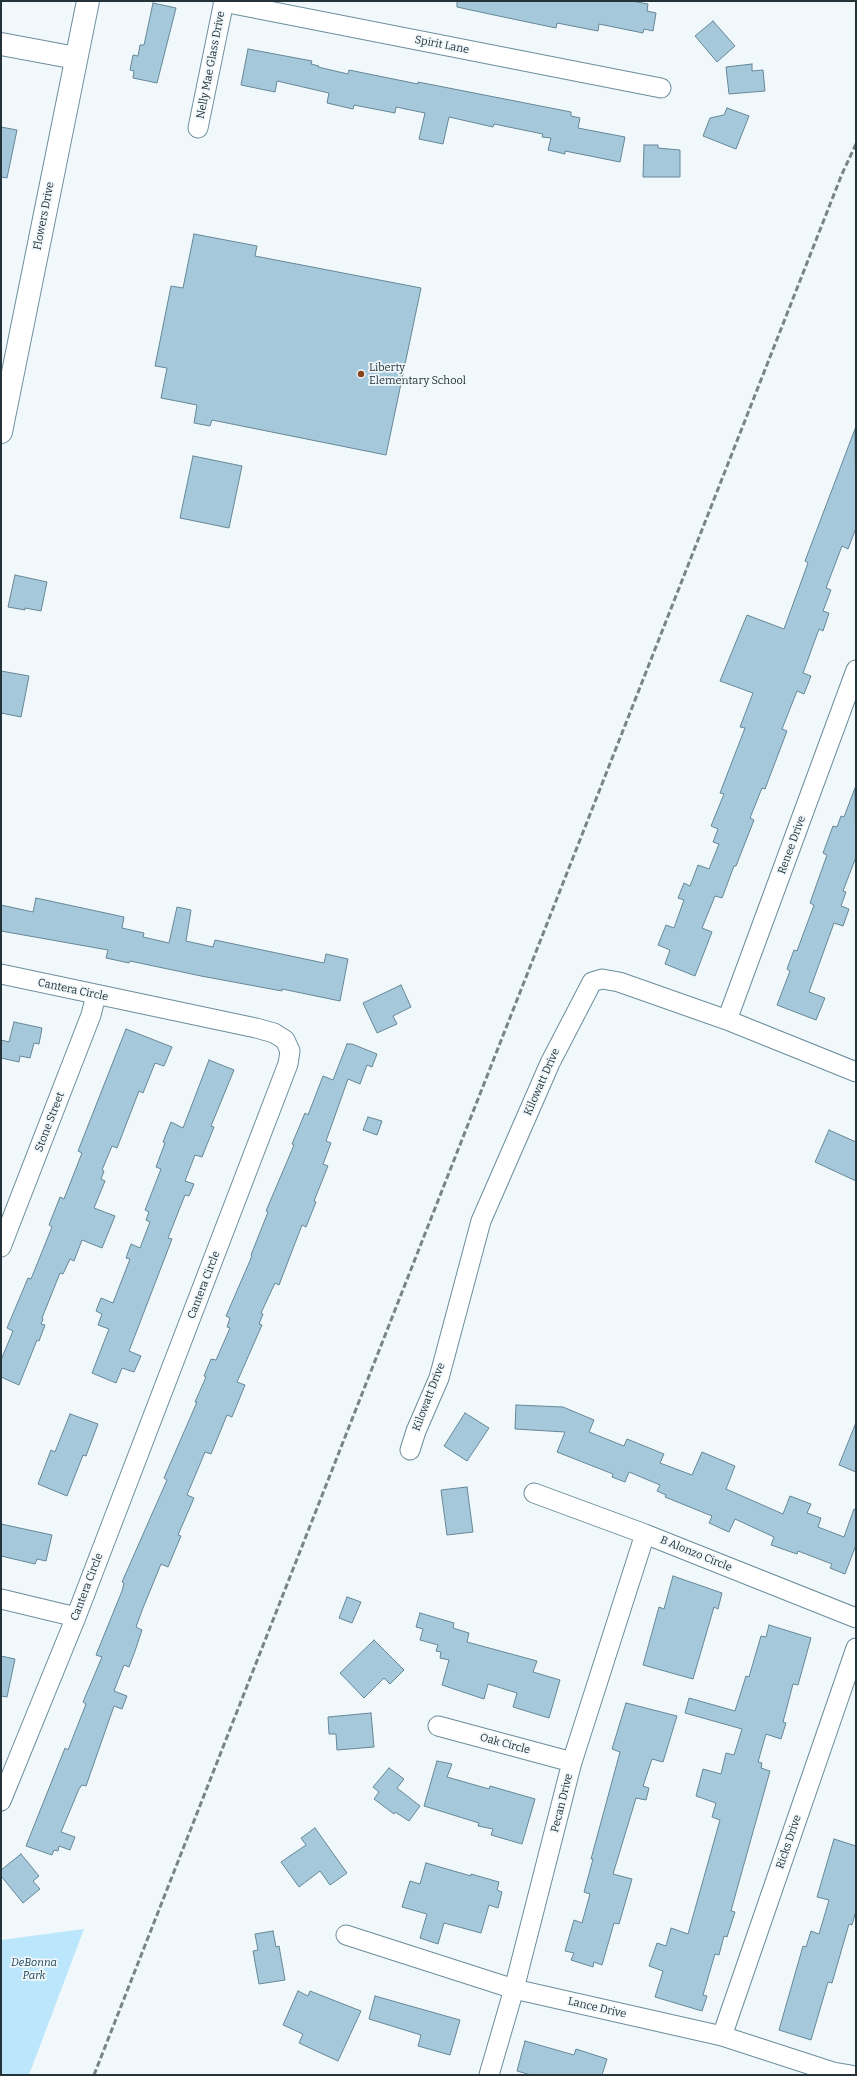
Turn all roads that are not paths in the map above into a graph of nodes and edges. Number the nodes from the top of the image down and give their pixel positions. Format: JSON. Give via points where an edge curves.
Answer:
{"nodes":[{"id":1,"x":88,"y":1,"type":"edge"},
{"id":2,"x":224,"y":1,"type":"edge"},
{"id":3,"x":1,"y":44,"type":"edge"},
{"id":4,"x":76,"y":58,"type":"junction"},
{"id":5,"x":661,"y":88,"type":"dead end"},
{"id":6,"x":198,"y":128,"type":"dead end"},
{"id":7,"x":1,"y":432,"type":"edge"},
{"id":8,"x":856,"y":670,"type":"edge"},
{"id":9,"x":1,"y":974,"type":"edge"},
{"id":10,"x":96,"y":995,"type":"junction"},
{"id":11,"x":728,"y":1020,"type":"junction"},
{"id":12,"x":856,"y":1072,"type":"edge"},
{"id":13,"x":1,"y":1247,"type":"edge"},
{"id":14,"x":410,"y":1450,"type":"dead end"},
{"id":15,"x":534,"y":1493,"type":"dead end"},
{"id":16,"x":645,"y":1534,"type":"junction"},
{"id":17,"x":1,"y":1599,"type":"edge"},
{"id":18,"x":76,"y":1617,"type":"junction"},
{"id":19,"x":856,"y":1618,"type":"edge"},
{"id":20,"x":856,"y":1648,"type":"edge"},
{"id":21,"x":438,"y":1726,"type":"dead end"},
{"id":22,"x":572,"y":1762,"type":"junction"},
{"id":23,"x":1,"y":1801,"type":"edge"},
{"id":24,"x":346,"y":1935,"type":"dead end"},
{"id":25,"x":514,"y":1989,"type":"junction"},
{"id":26,"x":722,"y":2036,"type":"junction"},
{"id":27,"x":838,"y":2074,"type":"edge"},
{"id":28,"x":489,"y":2075,"type":"edge"}],
"edges":[{"from":1,"to":4,"type":"street","name":"Flowers Drive"},
{"from":2,"to":5,"type":"street","name":"Spirit Lane"},
{"from":2,"to":6,"type":"street","name":"Nelly Mae Glass Drive"},
{"from":3,"to":4,"type":"street"},
{"from":4,"to":7,"type":"street","name":"Flowers Drive"},
{"from":8,"to":11,"type":"street","name":"Renee Drive"},
{"from":9,"to":10,"type":"street","name":"Cantera Circle"},
{"from":10,"to":13,"type":"street","name":"Stone Street","via":[[91,1015]]},
{"from":10,"to":18,"type":"street","name":"Cantera Circle","via":[[274,1033],[285,1040],[290,1051],[286,1072]]},
{"from":11,"to":12,"type":"street","name":"Kilowatt Drive"},
{"from":11,"to":14,"type":"street","name":"Kilowatt Drive","via":[[619,982],[602,979],[592,982],[550,1063],[482,1221],[439,1378]]},
{"from":15,"to":16,"type":"street","name":"B Alonzo Circle"},
{"from":16,"to":19,"type":"street","name":"B Alonzo Circle"},
{"from":16,"to":22,"type":"street","name":"Pecan Drive"},
{"from":17,"to":18,"type":"street"},
{"from":18,"to":23,"type":"street","name":"Cantera Circle"},
{"from":20,"to":26,"type":"street","name":"Ricks Drive"},
{"from":21,"to":22,"type":"street","name":"Oak Circle"},
{"from":22,"to":25,"type":"street","name":"Pecan Drive"},
{"from":24,"to":25,"type":"street","name":"Lance Drive"},
{"from":25,"to":26,"type":"street","name":"Lance Drive"},
{"from":25,"to":28,"type":"street","name":"Pecan Drive"},
{"from":26,"to":27,"type":"street","name":"Lance Drive"}]}
